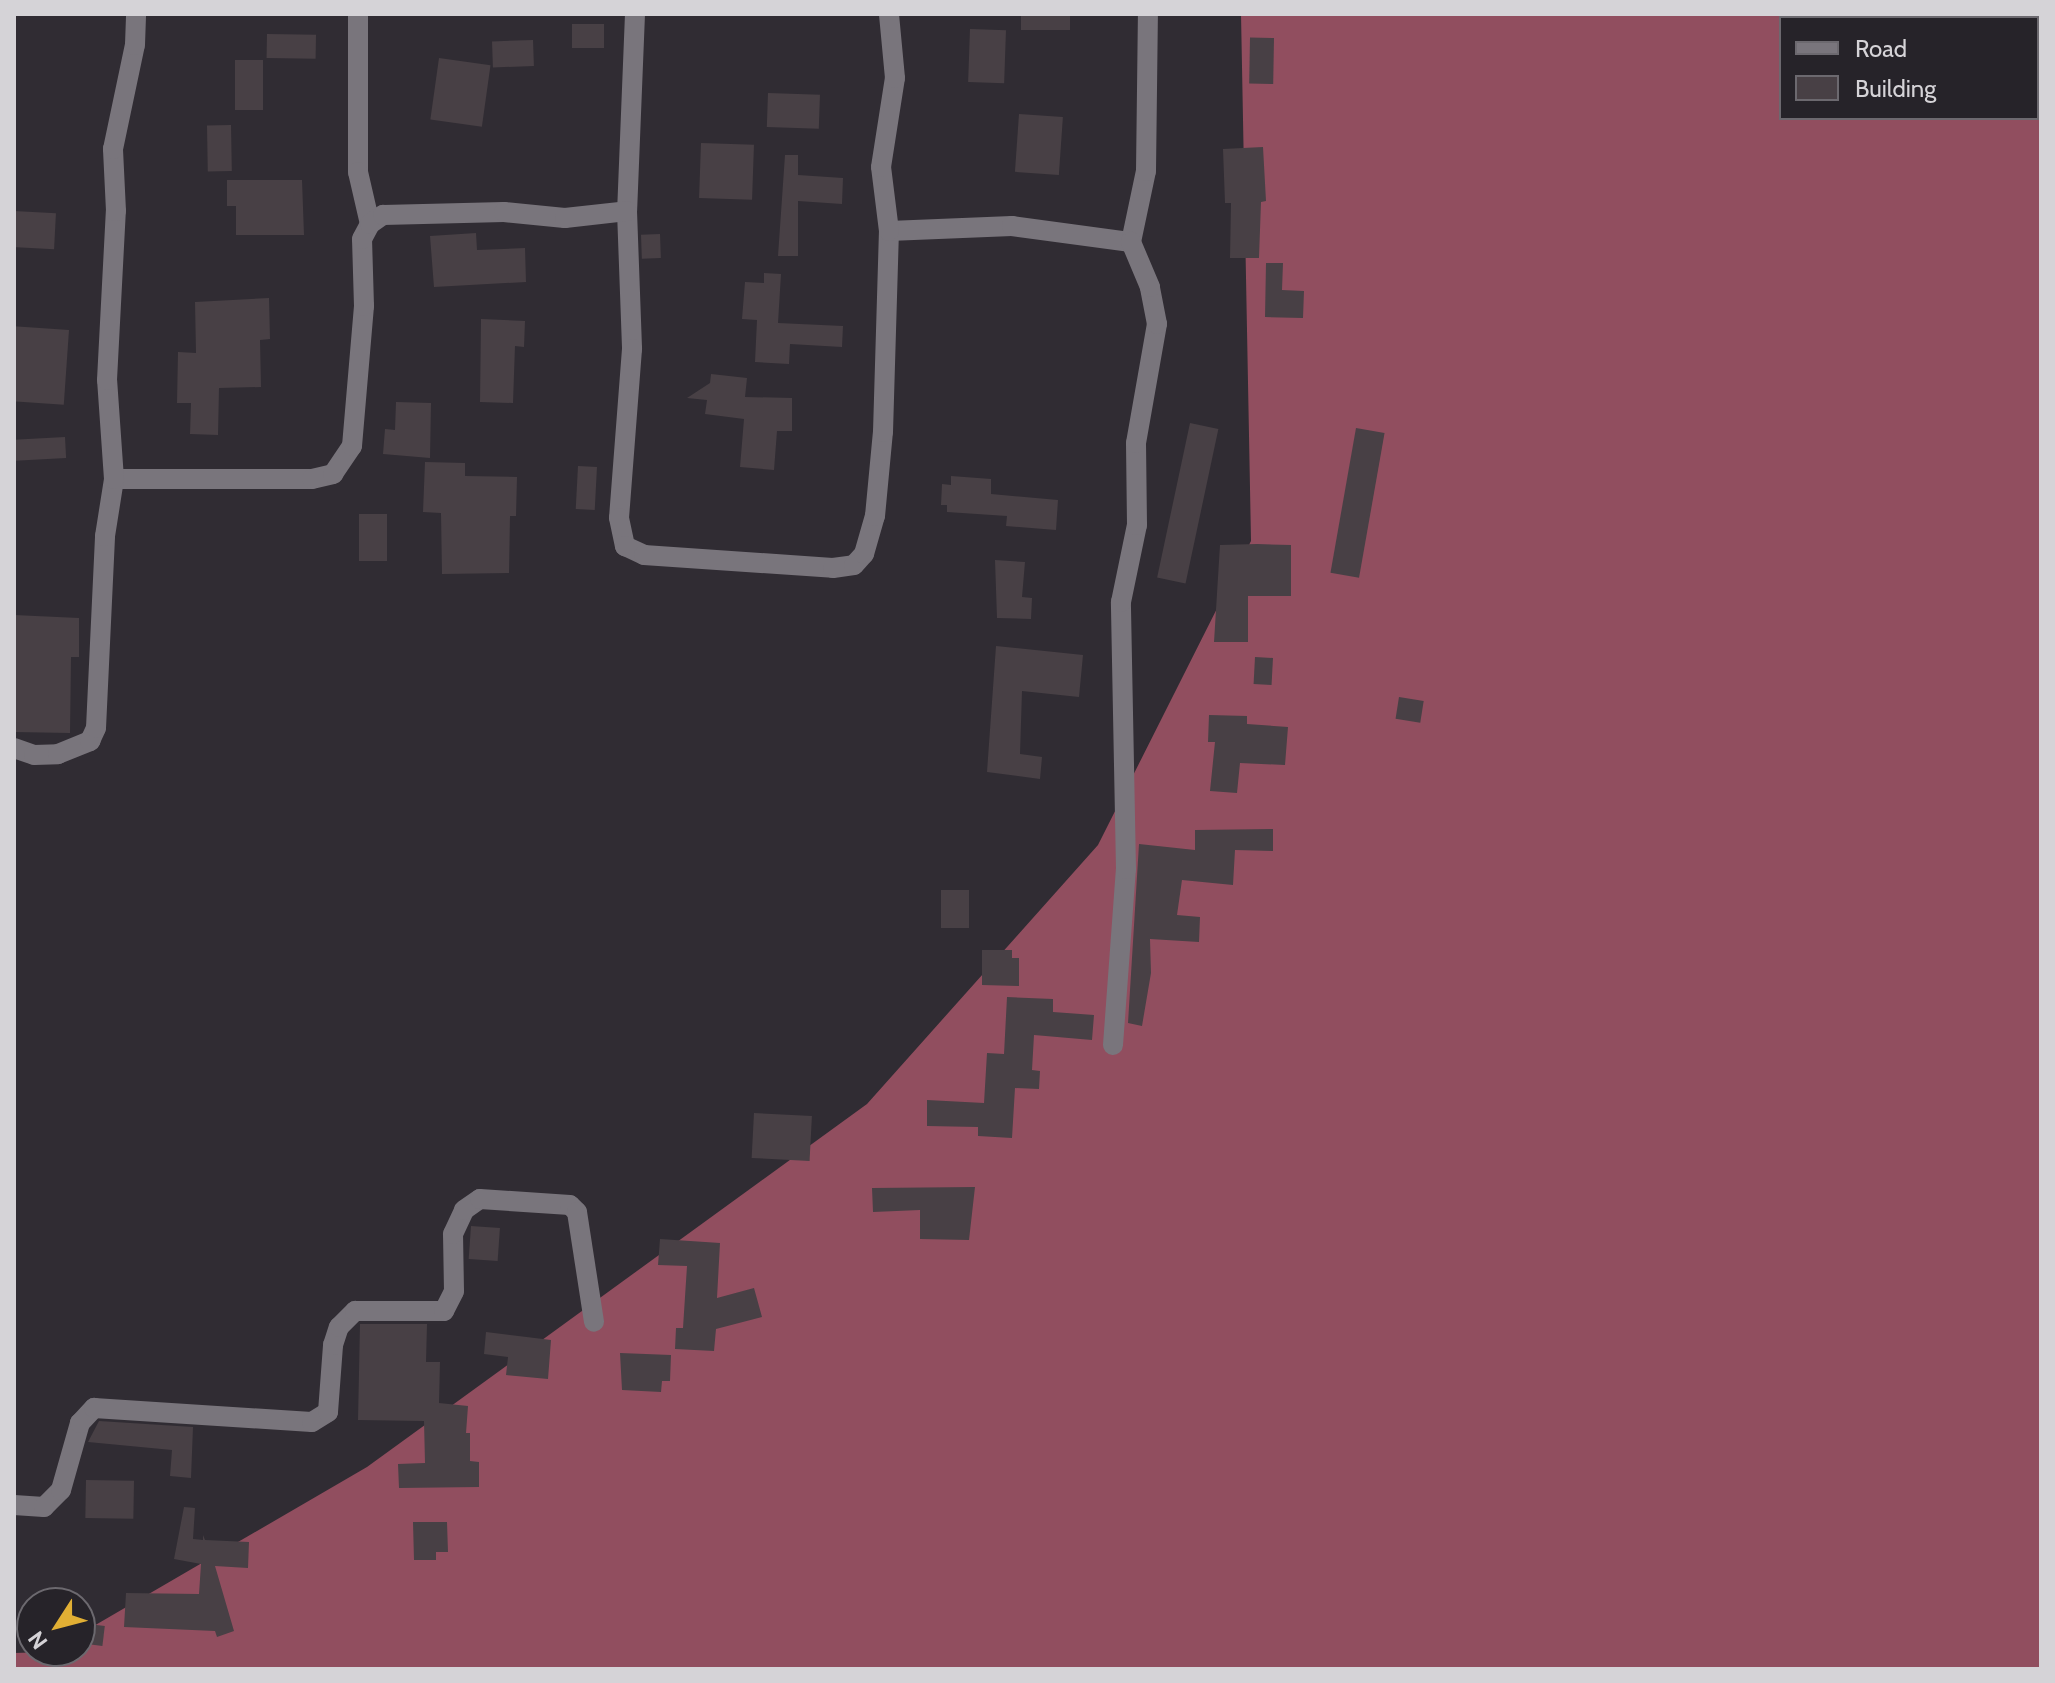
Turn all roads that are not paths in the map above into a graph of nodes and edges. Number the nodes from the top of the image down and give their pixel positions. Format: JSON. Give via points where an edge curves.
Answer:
{"nodes":[{"id":1,"x":136,"y":14,"type":"edge"},
{"id":2,"x":358,"y":14,"type":"edge"},
{"id":3,"x":635,"y":14,"type":"edge"},
{"id":4,"x":889,"y":14,"type":"edge"},
{"id":5,"x":1148,"y":14,"type":"edge"},
{"id":6,"x":627,"y":211,"type":"junction"},
{"id":7,"x":370,"y":224,"type":"junction"},
{"id":8,"x":889,"y":231,"type":"junction"},
{"id":9,"x":1131,"y":242,"type":"junction"},
{"id":10,"x":114,"y":479,"type":"junction"},
{"id":11,"x":14,"y":748,"type":"edge"},
{"id":12,"x":1113,"y":1045,"type":"dead end"},
{"id":13,"x":594,"y":1322,"type":"dead end"},
{"id":14,"x":14,"y":1505,"type":"edge"}],
"edges":[{"from":1,"to":10,"type":"street","via":[[135,45],[113,149],[116,211],[107,380]]},
{"from":2,"to":7,"type":"street","via":[[358,172]]},
{"from":3,"to":6,"type":"street"},
{"from":4,"to":8,"type":"street","via":[[895,78],[881,167]]},
{"from":5,"to":9,"type":"street","via":[[1146,171]]},
{"from":6,"to":7,"type":"street","via":[[565,218],[408,212],[383,215]]},
{"from":6,"to":8,"type":"street","via":[[632,349],[619,518],[625,546],[644,555],[833,568],[854,565],[864,554],[875,516],[883,432]]},
{"from":7,"to":10,"type":"street","via":[[362,239],[364,306],[352,446],[333,474],[312,479]]},
{"from":8,"to":9,"type":"street","via":[[1012,226]]},
{"from":9,"to":12,"type":"street","via":[[1150,287],[1157,324],[1136,443],[1137,525],[1121,602],[1126,869]]},
{"from":10,"to":11,"type":"street","via":[[105,536],[96,728],[90,741],[58,754],[34,755]]},
{"from":13,"to":14,"type":"street","via":[[577,1212],[570,1205],[480,1199],[464,1210],[453,1234],[454,1291],[444,1311],[355,1311],[339,1327],[328,1412],[312,1422],[94,1408],[80,1423],[61,1490],[44,1507]]}]}
